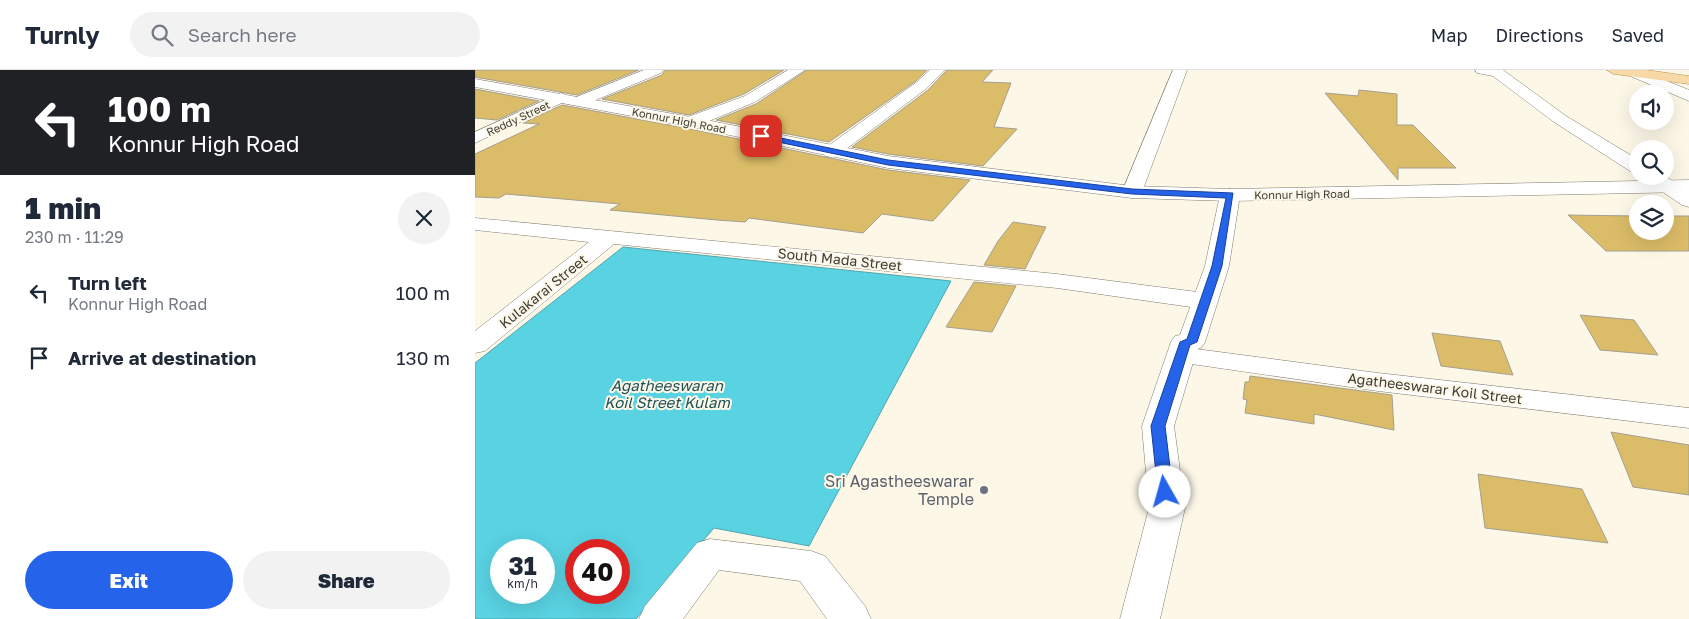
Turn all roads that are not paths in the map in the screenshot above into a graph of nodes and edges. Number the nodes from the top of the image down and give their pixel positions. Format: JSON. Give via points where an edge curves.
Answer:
{"nodes":[{"id":1,"x":656,"y":70,"type":"edge"},
{"id":2,"x":798,"y":70,"type":"edge"},
{"id":3,"x":938,"y":70,"type":"edge"},
{"id":4,"x":1180,"y":70,"type":"edge"},
{"id":5,"x":1482,"y":70,"type":"edge"},
{"id":6,"x":1614,"y":70,"type":"edge"},
{"id":7,"x":1642,"y":72,"type":"edge"},
{"id":8,"x":1689,"y":74,"type":"edge"},
{"id":9,"x":1689,"y":80,"type":"edge"},
{"id":10,"x":475,"y":83,"type":"edge"},
{"id":11,"x":1689,"y":96,"type":"edge"},
{"id":12,"x":561,"y":98,"type":"junction"},
{"id":13,"x":580,"y":101,"type":"junction"},
{"id":14,"x":691,"y":122,"type":"junction"},
{"id":15,"x":475,"y":138,"type":"edge"},
{"id":16,"x":831,"y":152,"type":"junction"},
{"id":17,"x":1629,"y":163,"type":"edge"},
{"id":18,"x":1629,"y":183,"type":"edge"},
{"id":19,"x":1674,"y":184,"type":"edge"},
{"id":20,"x":1665,"y":185,"type":"edge"},
{"id":21,"x":1689,"y":186,"type":"edge"},
{"id":22,"x":1132,"y":192,"type":"junction"},
{"id":23,"x":1230,"y":195,"type":"junction"},
{"id":24,"x":1689,"y":201,"type":"edge"},
{"id":25,"x":475,"y":224,"type":"edge"},
{"id":26,"x":611,"y":236,"type":"junction"},
{"id":27,"x":1205,"y":301,"type":"junction"},
{"id":28,"x":475,"y":345,"type":"edge"},
{"id":29,"x":1181,"y":355,"type":"junction"},
{"id":30,"x":1689,"y":418,"type":"edge"},
{"id":31,"x":659,"y":619,"type":"edge"},
{"id":32,"x":851,"y":619,"type":"edge"},
{"id":33,"x":1140,"y":619,"type":"edge"}],
"edges":[{"from":1,"to":13,"type":"street"},
{"from":2,"to":14,"type":"street","via":[[750,99]]},
{"from":3,"to":16,"type":"street"},
{"from":4,"to":22,"type":"street"},
{"from":5,"to":17,"type":"street","via":[[1497,72],[1560,119]]},
{"from":6,"to":7,"type":"main road"},
{"from":7,"to":8,"type":"main road"},
{"from":7,"to":9,"type":"main road"},
{"from":7,"to":11,"type":"street"},
{"from":10,"to":12,"type":"street","name":"Konnur High Road"},
{"from":12,"to":13,"type":"street","name":"Konnur High Road"},
{"from":12,"to":15,"type":"street","name":"Reddy Street"},
{"from":13,"to":14,"type":"street","name":"Konnur High Road"},
{"from":14,"to":16,"type":"street","name":"Konnur High Road"},
{"from":16,"to":22,"type":"street","name":"Konnur High Road"},
{"from":18,"to":23,"type":"street","name":"Konnur High Road"},
{"from":19,"to":21,"type":"street","name":"Konnur High Road"},
{"from":20,"to":24,"type":"street"},
{"from":22,"to":23,"type":"street","name":"Konnur High Road"},
{"from":23,"to":27,"type":"street","via":[[1217,266]]},
{"from":25,"to":26,"type":"street","name":"South Mada Street"},
{"from":26,"to":27,"type":"street","name":"South Mada Street","via":[[1057,281]]},
{"from":26,"to":28,"type":"street","name":"Kulakarai Street"},
{"from":27,"to":29,"type":"street","via":[[1191,342],[1185,342]]},
{"from":29,"to":30,"type":"street","name":"Agatheeswarar Koil Street","via":[[1378,382]]},
{"from":29,"to":33,"type":"street","via":[[1158,426],[1167,508]]},
{"from":31,"to":32,"type":"street","via":[[710,554],[811,567]]}]}
